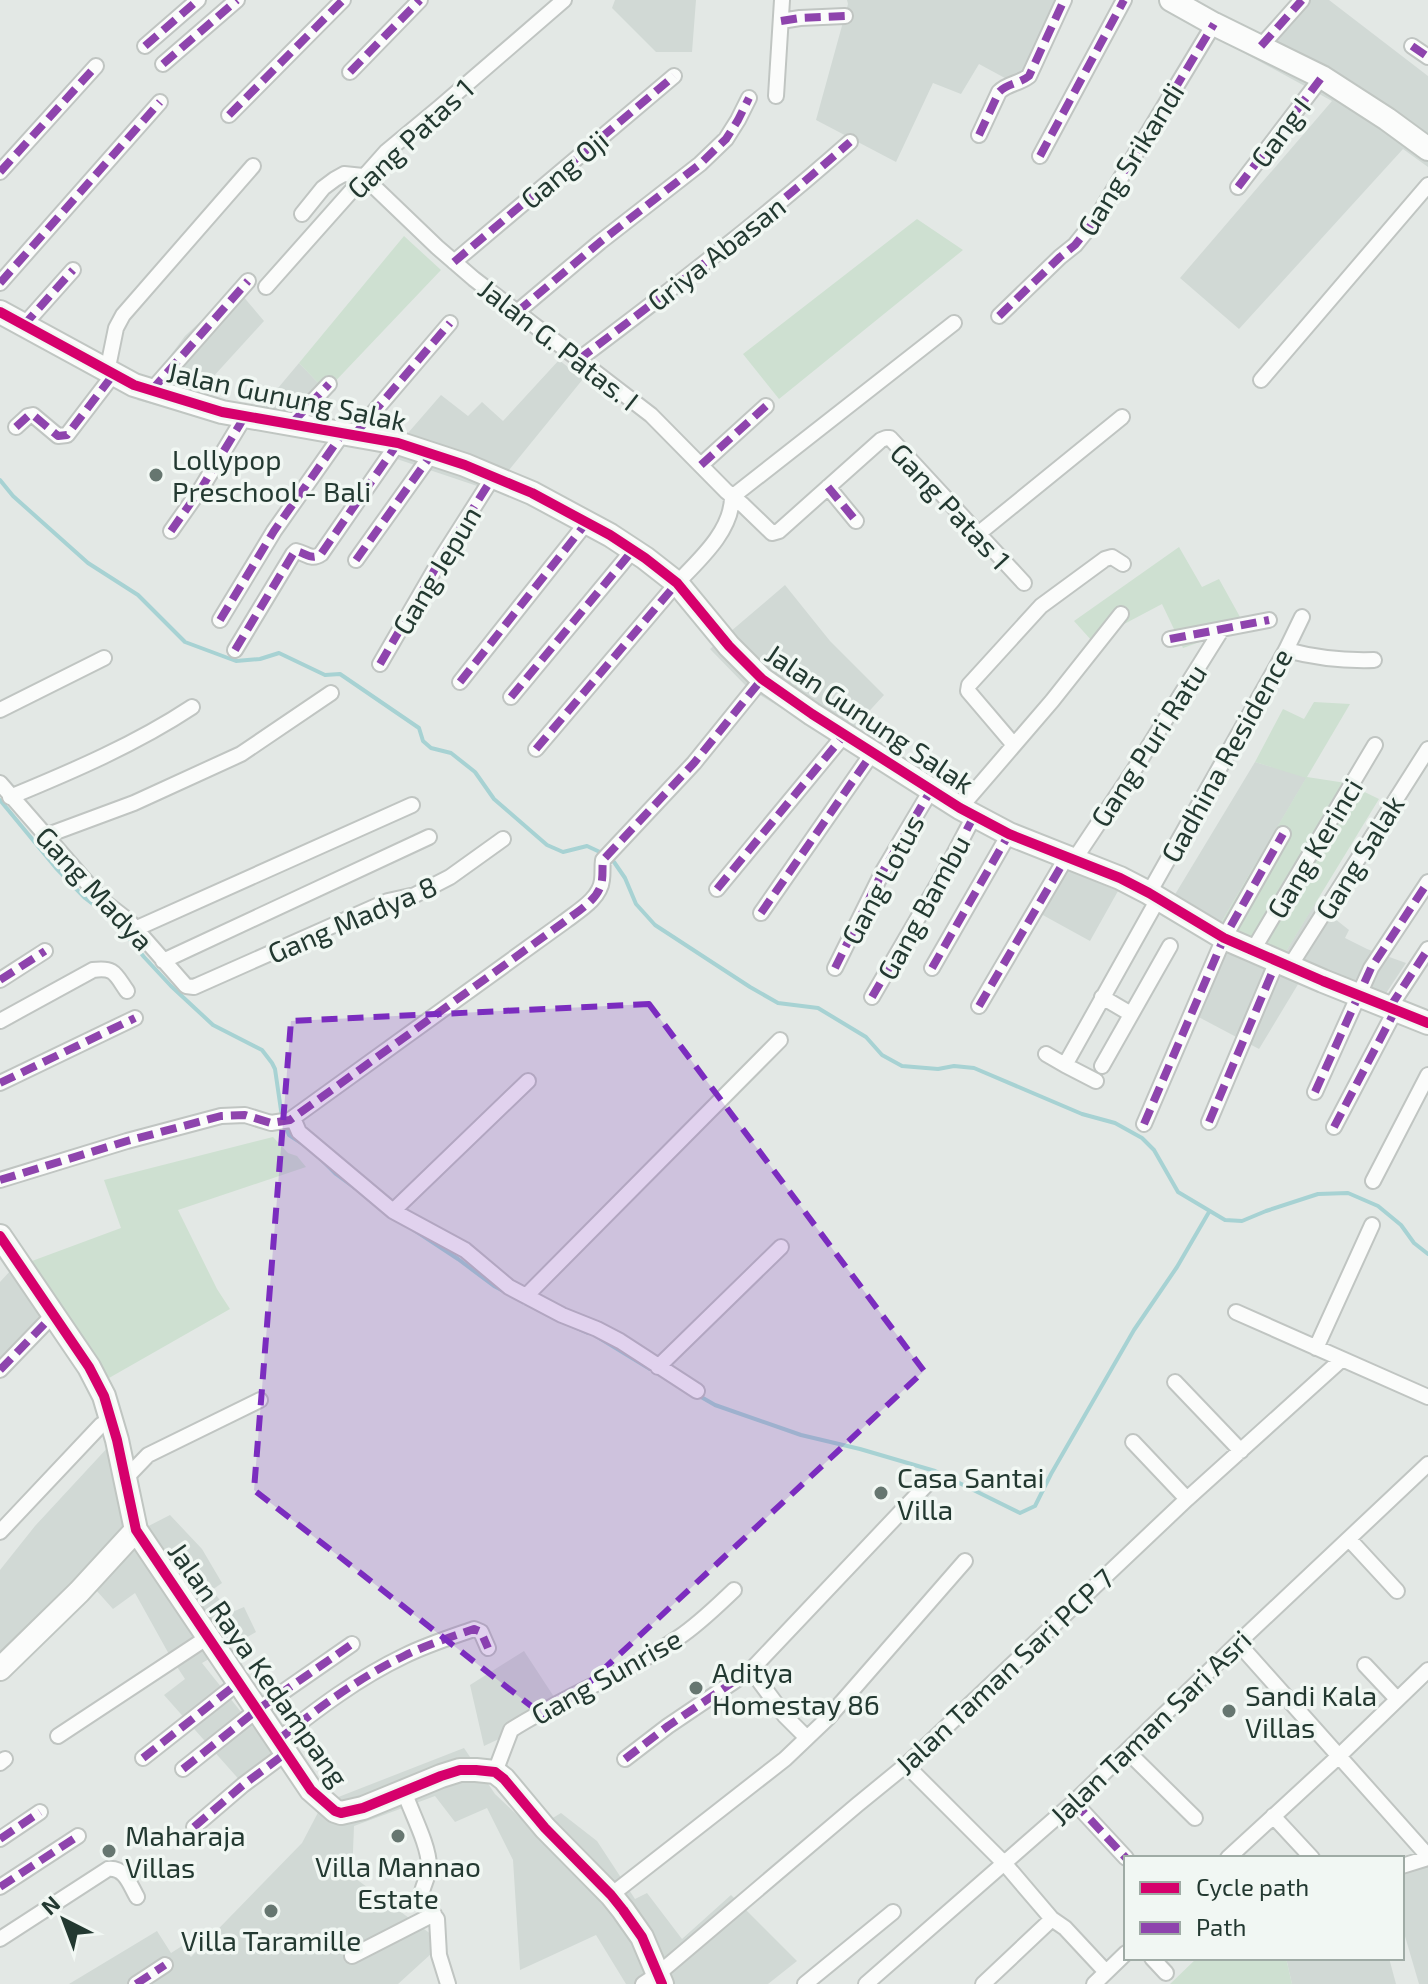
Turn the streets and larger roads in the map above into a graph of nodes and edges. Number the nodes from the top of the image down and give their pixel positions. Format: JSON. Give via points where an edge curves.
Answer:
{"nodes":[{"id":1,"x":198,"y":0,"type":"edge"},
{"id":2,"x":237,"y":0,"type":"edge"},
{"id":3,"x":343,"y":0,"type":"edge"},
{"id":4,"x":420,"y":0,"type":"edge"},
{"id":5,"x":564,"y":0,"type":"edge"},
{"id":6,"x":782,"y":0,"type":"edge"},
{"id":7,"x":1064,"y":0,"type":"edge"},
{"id":8,"x":1124,"y":0,"type":"edge"},
{"id":9,"x":1171,"y":0,"type":"edge"},
{"id":10,"x":1302,"y":0,"type":"edge"},
{"id":11,"x":845,"y":16,"type":"dead end"},
{"id":12,"x":781,"y":21,"type":"junction"},
{"id":13,"x":1214,"y":24,"type":"junction"},
{"id":14,"x":145,"y":46,"type":"dead end"},
{"id":15,"x":1261,"y":46,"type":"junction"},
{"id":16,"x":1412,"y":46,"type":"dead end"},
{"id":17,"x":1428,"y":57,"type":"edge"},
{"id":18,"x":163,"y":64,"type":"dead end"},
{"id":19,"x":96,"y":66,"type":"dead end"},
{"id":20,"x":350,"y":72,"type":"dead end"},
{"id":21,"x":674,"y":76,"type":"dead end"},
{"id":22,"x":1322,"y":77,"type":"junction"},
{"id":23,"x":776,"y":96,"type":"dead end"},
{"id":24,"x":749,"y":98,"type":"dead end"},
{"id":25,"x":160,"y":102,"type":"dead end"},
{"id":26,"x":229,"y":115,"type":"dead end"},
{"id":27,"x":979,"y":135,"type":"dead end"},
{"id":28,"x":850,"y":142,"type":"dead end"},
{"id":29,"x":1428,"y":149,"type":"edge"},
{"id":30,"x":1040,"y":156,"type":"dead end"},
{"id":31,"x":253,"y":166,"type":"dead end"},
{"id":32,"x":0,"y":172,"type":"edge"},
{"id":33,"x":363,"y":176,"type":"junction"},
{"id":34,"x":1428,"y":185,"type":"edge"},
{"id":35,"x":1238,"y":187,"type":"dead end"},
{"id":36,"x":302,"y":214,"type":"dead end"},
{"id":37,"x":454,"y":262,"type":"junction"},
{"id":38,"x":73,"y":270,"type":"dead end"},
{"id":39,"x":248,"y":281,"type":"dead end"},
{"id":40,"x":0,"y":283,"type":"edge"},
{"id":41,"x":266,"y":287,"type":"dead end"},
{"id":42,"x":0,"y":312,"type":"edge"},
{"id":43,"x":517,"y":312,"type":"junction"},
{"id":44,"x":999,"y":316,"type":"dead end"},
{"id":45,"x":450,"y":323,"type":"dead end"},
{"id":46,"x":954,"y":323,"type":"dead end"},
{"id":47,"x":23,"y":326,"type":"junction"},
{"id":48,"x":578,"y":360,"type":"junction"},
{"id":49,"x":110,"y":374,"type":"junction"},
{"id":50,"x":1261,"y":380,"type":"dead end"},
{"id":51,"x":329,"y":384,"type":"dead end"},
{"id":52,"x":151,"y":391,"type":"junction"},
{"id":53,"x":766,"y":406,"type":"dead end"},
{"id":54,"x":245,"y":416,"type":"junction"},
{"id":55,"x":1122,"y":417,"type":"dead end"},
{"id":56,"x":292,"y":423,"type":"junction"},
{"id":57,"x":16,"y":427,"type":"dead end"},
{"id":58,"x":349,"y":434,"type":"junction"},
{"id":59,"x":398,"y":443,"type":"junction"},
{"id":60,"x":431,"y":455,"type":"junction"},
{"id":61,"x":701,"y":465,"type":"junction"},
{"id":62,"x":493,"y":477,"type":"junction"},
{"id":63,"x":828,"y":487,"type":"junction"},
{"id":64,"x":732,"y":497,"type":"junction"},
{"id":65,"x":856,"y":521,"type":"dead end"},
{"id":66,"x":587,"y":522,"type":"junction"},
{"id":67,"x":171,"y":531,"type":"dead end"},
{"id":68,"x":978,"y":534,"type":"junction"},
{"id":69,"x":633,"y":550,"type":"junction"},
{"id":70,"x":356,"y":560,"type":"dead end"},
{"id":71,"x":1123,"y":564,"type":"dead end"},
{"id":72,"x":677,"y":583,"type":"junction"},
{"id":73,"x":1024,"y":583,"type":"dead end"},
{"id":74,"x":1121,"y":614,"type":"dead end"},
{"id":75,"x":1302,"y":617,"type":"dead end"},
{"id":76,"x":220,"y":620,"type":"dead end"},
{"id":77,"x":1269,"y":620,"type":"dead end"},
{"id":78,"x":1222,"y":629,"type":"junction"},
{"id":79,"x":1170,"y":639,"type":"dead end"},
{"id":80,"x":235,"y":650,"type":"dead end"},
{"id":81,"x":1286,"y":650,"type":"junction"},
{"id":82,"x":104,"y":658,"type":"dead end"},
{"id":83,"x":1374,"y":660,"type":"dead end"},
{"id":84,"x":380,"y":664,"type":"dead end"},
{"id":85,"x":762,"y":679,"type":"junction"},
{"id":86,"x":460,"y":682,"type":"dead end"},
{"id":87,"x":331,"y":693,"type":"dead end"},
{"id":88,"x":511,"y":697,"type":"dead end"},
{"id":89,"x":192,"y":707,"type":"dead end"},
{"id":90,"x":0,"y":710,"type":"edge"},
{"id":91,"x":845,"y":734,"type":"junction"},
{"id":92,"x":1014,"y":745,"type":"junction"},
{"id":93,"x":1375,"y":745,"type":"dead end"},
{"id":94,"x":536,"y":749,"type":"dead end"},
{"id":95,"x":1428,"y":749,"type":"edge"},
{"id":96,"x":873,"y":752,"type":"junction"},
{"id":97,"x":0,"y":783,"type":"edge"},
{"id":98,"x":931,"y":790,"type":"junction"},
{"id":99,"x":10,"y":797,"type":"junction"},
{"id":100,"x":412,"y":805,"type":"dead end"},
{"id":101,"x":967,"y":812,"type":"junction"},
{"id":102,"x":1009,"y":834,"type":"junction"},
{"id":103,"x":1283,"y":834,"type":"dead end"},
{"id":104,"x":45,"y":836,"type":"junction"},
{"id":105,"x":429,"y":837,"type":"dead end"},
{"id":106,"x":503,"y":839,"type":"dead end"},
{"id":107,"x":1070,"y":859,"type":"junction"},
{"id":108,"x":1428,"y":882,"type":"edge"},
{"id":109,"x":717,"y":889,"type":"dead end"},
{"id":110,"x":1154,"y":896,"type":"junction"},
{"id":111,"x":761,"y":913,"type":"dead end"},
{"id":112,"x":135,"y":929,"type":"junction"},
{"id":113,"x":1224,"y":938,"type":"junction"},
{"id":114,"x":1170,"y":946,"type":"dead end"},
{"id":115,"x":1428,"y":949,"type":"edge"},
{"id":116,"x":1253,"y":950,"type":"junction"},
{"id":117,"x":45,"y":951,"type":"dead end"},
{"id":118,"x":163,"y":961,"type":"junction"},
{"id":119,"x":1283,"y":964,"type":"junction"},
{"id":120,"x":835,"y":968,"type":"dead end"},
{"id":121,"x":932,"y":968,"type":"dead end"},
{"id":122,"x":0,"y":980,"type":"edge"},
{"id":123,"x":194,"y":987,"type":"joint"},
{"id":124,"x":127,"y":991,"type":"dead end"},
{"id":125,"x":1359,"y":994,"type":"junction"},
{"id":126,"x":872,"y":997,"type":"dead end"},
{"id":127,"x":1102,"y":997,"type":"junction"},
{"id":128,"x":979,"y":1006,"type":"dead end"},
{"id":129,"x":1393,"y":1008,"type":"junction"},
{"id":130,"x":1131,"y":1014,"type":"junction"},
{"id":131,"x":135,"y":1018,"type":"dead end"},
{"id":132,"x":0,"y":1021,"type":"edge"},
{"id":133,"x":1428,"y":1023,"type":"edge"},
{"id":134,"x":780,"y":1040,"type":"dead end"},
{"id":135,"x":1046,"y":1054,"type":"dead end"},
{"id":136,"x":1065,"y":1065,"type":"junction"},
{"id":137,"x":1428,"y":1075,"type":"edge"},
{"id":138,"x":528,"y":1081,"type":"dead end"},
{"id":139,"x":0,"y":1083,"type":"edge"},
{"id":140,"x":1315,"y":1092,"type":"dead end"},
{"id":141,"x":287,"y":1120,"type":"junction"},
{"id":142,"x":1209,"y":1122,"type":"dead end"},
{"id":143,"x":1144,"y":1124,"type":"dead end"},
{"id":144,"x":1334,"y":1127,"type":"dead end"},
{"id":145,"x":0,"y":1180,"type":"edge"},
{"id":146,"x":1373,"y":1181,"type":"dead end"},
{"id":147,"x":393,"y":1211,"type":"junction"},
{"id":148,"x":1372,"y":1225,"type":"dead end"},
{"id":149,"x":0,"y":1236,"type":"edge"},
{"id":150,"x":781,"y":1247,"type":"dead end"},
{"id":151,"x":526,"y":1296,"type":"junction"},
{"id":152,"x":1236,"y":1312,"type":"dead end"},
{"id":153,"x":54,"y":1314,"type":"junction"},
{"id":154,"x":1316,"y":1348,"type":"junction"},
{"id":155,"x":1341,"y":1360,"type":"junction"},
{"id":156,"x":658,"y":1367,"type":"junction"},
{"id":157,"x":0,"y":1370,"type":"edge"},
{"id":158,"x":1175,"y":1382,"type":"dead end"},
{"id":159,"x":697,"y":1391,"type":"dead end"},
{"id":160,"x":1428,"y":1397,"type":"edge"},
{"id":161,"x":260,"y":1400,"type":"dead end"},
{"id":162,"x":111,"y":1420,"type":"junction"},
{"id":163,"x":1133,"y":1442,"type":"dead end"},
{"id":164,"x":1241,"y":1451,"type":"junction"},
{"id":165,"x":1428,"y":1464,"type":"edge"},
{"id":166,"x":124,"y":1480,"type":"junction"},
{"id":167,"x":930,"y":1481,"type":"dead end"},
{"id":168,"x":1187,"y":1499,"type":"junction"},
{"id":169,"x":136,"y":1530,"type":"junction"},
{"id":170,"x":0,"y":1532,"type":"edge"},
{"id":171,"x":1349,"y":1539,"type":"junction"},
{"id":172,"x":965,"y":1561,"type":"dead end"},
{"id":173,"x":734,"y":1590,"type":"dead end"},
{"id":174,"x":1397,"y":1591,"type":"dead end"},
{"id":175,"x":208,"y":1637,"type":"junction"},
{"id":176,"x":1238,"y":1643,"type":"junction"},
{"id":177,"x":352,"y":1644,"type":"dead end"},
{"id":178,"x":488,"y":1648,"type":"dead end"},
{"id":179,"x":1365,"y":1665,"type":"dead end"},
{"id":180,"x":0,"y":1669,"type":"edge"},
{"id":181,"x":751,"y":1670,"type":"junction"},
{"id":182,"x":1428,"y":1670,"type":"edge"},
{"id":183,"x":238,"y":1683,"type":"junction"},
{"id":184,"x":1397,"y":1699,"type":"junction"},
{"id":185,"x":257,"y":1710,"type":"junction"},
{"id":186,"x":58,"y":1736,"type":"dead end"},
{"id":187,"x":807,"y":1738,"type":"junction"},
{"id":188,"x":282,"y":1747,"type":"junction"},
{"id":189,"x":1127,"y":1751,"type":"junction"},
{"id":190,"x":1339,"y":1756,"type":"junction"},
{"id":191,"x":143,"y":1758,"type":"dead end"},
{"id":192,"x":625,"y":1759,"type":"dead end"},
{"id":193,"x":906,"y":1765,"type":"junction"},
{"id":194,"x":183,"y":1769,"type":"dead end"},
{"id":195,"x":495,"y":1772,"type":"junction"},
{"id":196,"x":404,"y":1791,"type":"junction"},
{"id":197,"x":1074,"y":1802,"type":"junction"},
{"id":198,"x":40,"y":1812,"type":"dead end"},
{"id":199,"x":1273,"y":1816,"type":"junction"},
{"id":200,"x":1195,"y":1818,"type":"dead end"},
{"id":201,"x":194,"y":1827,"type":"dead end"},
{"id":202,"x":78,"y":1836,"type":"dead end"},
{"id":203,"x":0,"y":1839,"type":"edge"},
{"id":204,"x":1124,"y":1856,"type":"edge"},
{"id":205,"x":1230,"y":1856,"type":"edge"},
{"id":206,"x":1310,"y":1856,"type":"edge"},
{"id":207,"x":1428,"y":1857,"type":"edge"},
{"id":208,"x":1005,"y":1864,"type":"junction"},
{"id":209,"x":1404,"y":1865,"type":"edge"},
{"id":210,"x":0,"y":1887,"type":"edge"},
{"id":211,"x":611,"y":1895,"type":"junction"},
{"id":212,"x":137,"y":1897,"type":"dead end"},
{"id":213,"x":893,"y":1912,"type":"dead end"},
{"id":214,"x":434,"y":1914,"type":"junction"},
{"id":215,"x":1052,"y":1919,"type":"junction"},
{"id":216,"x":0,"y":1939,"type":"edge"},
{"id":217,"x":1124,"y":1955,"type":"edge"},
{"id":218,"x":352,"y":1956,"type":"dead end"},
{"id":219,"x":1154,"y":1960,"type":"edge"},
{"id":220,"x":165,"y":1965,"type":"dead end"},
{"id":221,"x":1106,"y":1972,"type":"junction"},
{"id":222,"x":1166,"y":1973,"type":"dead end"},
{"id":223,"x":655,"y":1981,"type":"edge"},
{"id":224,"x":136,"y":1984,"type":"edge"},
{"id":225,"x":448,"y":1984,"type":"edge"},
{"id":226,"x":805,"y":1984,"type":"edge"},
{"id":227,"x":866,"y":1984,"type":"edge"},
{"id":228,"x":983,"y":1984,"type":"edge"},
{"id":229,"x":1094,"y":1984,"type":"edge"}],
"edges":[{"from":1,"to":14,"type":"street"},
{"from":2,"to":18,"type":"street"},
{"from":3,"to":26,"type":"street"},
{"from":4,"to":20,"type":"street"},
{"from":5,"to":33,"type":"street","name":"Gang Patas 1"},
{"from":6,"to":12,"type":"street"},
{"from":7,"to":27,"type":"street","via":[[1029,76],[999,92]]},
{"from":8,"to":30,"type":"street"},
{"from":9,"to":13,"type":"street"},
{"from":10,"to":15,"type":"street"},
{"from":11,"to":12,"type":"street"},
{"from":12,"to":23,"type":"street"},
{"from":13,"to":15,"type":"street"},
{"from":13,"to":44,"type":"street","name":"Gang Srikandi","via":[[1096,219]]},
{"from":15,"to":22,"type":"street"},
{"from":16,"to":17,"type":"street"},
{"from":19,"to":32,"type":"street"},
{"from":21,"to":37,"type":"street","name":"Gang Oji"},
{"from":22,"to":29,"type":"street"},
{"from":22,"to":35,"type":"street","name":"Gang I"},
{"from":24,"to":43,"type":"street","via":[[726,139],[700,164]]},
{"from":25,"to":40,"type":"street"},
{"from":28,"to":48,"type":"street","name":"Griya Abasan","via":[[698,269]]},
{"from":31,"to":49,"type":"street","via":[[123,315],[116,328]]},
{"from":33,"to":36,"type":"street","via":[[344,174],[335,179]]},
{"from":33,"to":37,"type":"street","name":"Jalan G. Patas. I"},
{"from":33,"to":41,"type":"street","name":"Gang Patas 1"},
{"from":34,"to":50,"type":"street"},
{"from":37,"to":43,"type":"street","name":"Jalan G. Patas. I"},
{"from":38,"to":47,"type":"street"},
{"from":39,"to":52,"type":"street"},
{"from":42,"to":47,"type":"street","name":"Jalan Gunung Salak"},
{"from":43,"to":48,"type":"street","name":"Jalan G. Patas. I"},
{"from":45,"to":58,"type":"street"},
{"from":46,"to":64,"type":"street"},
{"from":47,"to":49,"type":"street","name":"Jalan Gunung Salak"},
{"from":48,"to":61,"type":"street","name":"Jalan G. Patas. I","via":[[651,415]]},
{"from":49,"to":52,"type":"street","name":"Jalan Gunung Salak"},
{"from":49,"to":57,"type":"street","via":[[67,435],[58,436],[33,415]]},
{"from":51,"to":56,"type":"street"},
{"from":52,"to":54,"type":"street","name":"Jalan Gunung Salak"},
{"from":53,"to":61,"type":"street"},
{"from":54,"to":56,"type":"street","name":"Jalan Gunung Salak"},
{"from":54,"to":67,"type":"street"},
{"from":55,"to":68,"type":"street"},
{"from":56,"to":58,"type":"street","name":"Jalan Gunung Salak"},
{"from":58,"to":59,"type":"street","name":"Jalan Gunung Salak"},
{"from":58,"to":76,"type":"street","via":[[274,531]]},
{"from":59,"to":60,"type":"street","name":"Jalan Gunung Salak"},
{"from":59,"to":80,"type":"street","via":[[321,554],[293,554]]},
{"from":60,"to":62,"type":"street","name":"Jalan Gunung Salak"},
{"from":60,"to":70,"type":"street"},
{"from":61,"to":64,"type":"street","name":"Jalan G. Patas. I"},
{"from":62,"to":66,"type":"street","name":"Jalan Gunung Salak"},
{"from":62,"to":84,"type":"street","name":"Gang Jepun"},
{"from":63,"to":64,"type":"street","name":"Gang Patas 1","via":[[773,534]]},
{"from":63,"to":65,"type":"street"},
{"from":63,"to":68,"type":"street","name":"Gang Patas 1","via":[[881,440],[890,438]]},
{"from":64,"to":72,"type":"street","via":[[719,534]]},
{"from":66,"to":69,"type":"street","name":"Jalan Gunung Salak"},
{"from":66,"to":86,"type":"street"},
{"from":68,"to":73,"type":"street","name":"Gang Patas 1"},
{"from":69,"to":72,"type":"street","name":"Jalan Gunung Salak"},
{"from":69,"to":88,"type":"street"},
{"from":71,"to":92,"type":"street","via":[[1105,559],[1046,601],[969,685],[968,691]]},
{"from":72,"to":85,"type":"street","name":"Jalan Gunung Salak"},
{"from":72,"to":94,"type":"street"},
{"from":74,"to":92,"type":"street","name":"Gang Bambu"},
{"from":75,"to":81,"type":"street","name":"Gadhina Residence"},
{"from":77,"to":78,"type":"street","name":"Gang Puri Ratu"},
{"from":78,"to":79,"type":"street","name":"Gang Puri Ratu"},
{"from":78,"to":107,"type":"street","name":"Gang Puri Ratu","via":[[1134,770]]},
{"from":81,"to":83,"type":"street","via":[[1344,661]]},
{"from":81,"to":110,"type":"street","name":"Gadhina Residence"},
{"from":82,"to":90,"type":"street"},
{"from":85,"to":91,"type":"street","name":"Jalan Gunung Salak"},
{"from":85,"to":141,"type":"street","via":[[694,763],[603,860],[603,879],[591,900]]},
{"from":87,"to":104,"type":"street","via":[[241,754]]},
{"from":89,"to":99,"type":"street","via":[[132,742]]},
{"from":91,"to":96,"type":"street","name":"Jalan Gunung Salak"},
{"from":91,"to":109,"type":"street"},
{"from":92,"to":101,"type":"street","name":"Gang Bambu"},
{"from":93,"to":116,"type":"street","name":"Gang Kerinci"},
{"from":95,"to":119,"type":"street","name":"Gang Salak"},
{"from":96,"to":98,"type":"street","name":"Jalan Gunung Salak"},
{"from":96,"to":111,"type":"street"},
{"from":97,"to":99,"type":"street","name":"Gang Madya"},
{"from":98,"to":101,"type":"street","name":"Jalan Gunung Salak"},
{"from":98,"to":120,"type":"street","name":"Gang Lotus"},
{"from":99,"to":104,"type":"street","name":"Gang Madya"},
{"from":100,"to":112,"type":"street"},
{"from":101,"to":102,"type":"street","name":"Jalan Gunung Salak"},
{"from":101,"to":126,"type":"street","name":"Gang Bambu","via":[[943,875]]},
{"from":102,"to":107,"type":"street","name":"Jalan Gunung Salak"},
{"from":102,"to":121,"type":"street"},
{"from":103,"to":113,"type":"street"},
{"from":104,"to":112,"type":"street","name":"Gang Madya"},
{"from":105,"to":118,"type":"street"},
{"from":106,"to":123,"type":"street","name":"Gang Madya 8","via":[[415,895],[388,901]]},
{"from":107,"to":110,"type":"street","name":"Jalan Gunung Salak"},
{"from":107,"to":128,"type":"street","name":"Gang Puri Ratu"},
{"from":108,"to":125,"type":"street"},
{"from":110,"to":113,"type":"street","name":"Jalan Gunung Salak"},
{"from":110,"to":127,"type":"street","name":"Gadhina Residence"},
{"from":112,"to":118,"type":"street","name":"Gang Madya"},
{"from":113,"to":116,"type":"street","name":"Jalan Gunung Salak"},
{"from":113,"to":143,"type":"street"},
{"from":114,"to":130,"type":"street"},
{"from":115,"to":129,"type":"street"},
{"from":116,"to":119,"type":"street","name":"Jalan Gunung Salak"},
{"from":117,"to":122,"type":"street"},
{"from":118,"to":123,"type":"street","name":"Gang Madya","via":[[186,986]]},
{"from":119,"to":125,"type":"street","name":"Jalan Gunung Salak"},
{"from":119,"to":142,"type":"street","name":"Gang Kerinci"},
{"from":124,"to":132,"type":"street","via":[[106,968],[93,970]]},
{"from":125,"to":129,"type":"street","name":"Jalan Gunung Salak"},
{"from":125,"to":140,"type":"street"},
{"from":127,"to":130,"type":"street"},
{"from":127,"to":136,"type":"street","name":"Gadhina Residence"},
{"from":129,"to":133,"type":"street","name":"Jalan Gunung Salak"},
{"from":129,"to":144,"type":"street"},
{"from":130,"to":136,"type":"street","via":[[1099,1074]]},
{"from":131,"to":139,"type":"street"},
{"from":134,"to":151,"type":"street"},
{"from":135,"to":136,"type":"street"},
{"from":137,"to":146,"type":"street"},
{"from":138,"to":147,"type":"street"},
{"from":141,"to":145,"type":"street","via":[[221,1116]]},
{"from":141,"to":147,"type":"street"},
{"from":147,"to":151,"type":"street","via":[[460,1247]]},
{"from":148,"to":154,"type":"street"},
{"from":149,"to":153,"type":"street","name":"Jalan Raya Kedampang"},
{"from":150,"to":156,"type":"street"},
{"from":151,"to":156,"type":"street","via":[[620,1341]]},
{"from":152,"to":154,"type":"street"},
{"from":153,"to":157,"type":"street"},
{"from":153,"to":162,"type":"street","name":"Jalan Raya Kedampang","via":[[97,1381]]},
{"from":154,"to":155,"type":"street"},
{"from":155,"to":160,"type":"street"},
{"from":155,"to":164,"type":"street","name":"Jalan Taman Sari PCP 7"},
{"from":156,"to":159,"type":"street"},
{"from":158,"to":164,"type":"street"},
{"from":161,"to":166,"type":"street","via":[[148,1455]]},
{"from":162,"to":166,"type":"street","name":"Jalan Raya Kedampang"},
{"from":162,"to":170,"type":"street"},
{"from":163,"to":168,"type":"street"},
{"from":164,"to":168,"type":"street","name":"Jalan Taman Sari PCP 7"},
{"from":165,"to":171,"type":"street","name":"Jalan Taman Sari Asri"},
{"from":166,"to":169,"type":"street","name":"Jalan Raya Kedampang"},
{"from":167,"to":181,"type":"street"},
{"from":168,"to":193,"type":"street","name":"Jalan Taman Sari PCP 7"},
{"from":169,"to":175,"type":"street","name":"Jalan Raya Kedampang"},
{"from":169,"to":180,"type":"street"},
{"from":171,"to":174,"type":"street"},
{"from":171,"to":176,"type":"street","name":"Jalan Taman Sari Asri"},
{"from":172,"to":187,"type":"street"},
{"from":173,"to":195,"type":"street","name":"Gang Sunrise","via":[[677,1639],[513,1728]]},
{"from":175,"to":183,"type":"street","name":"Jalan Raya Kedampang"},
{"from":175,"to":186,"type":"street"},
{"from":176,"to":189,"type":"street","name":"Jalan Taman Sari Asri"},
{"from":176,"to":190,"type":"street"},
{"from":177,"to":185,"type":"street"},
{"from":178,"to":188,"type":"street","via":[[476,1629],[406,1655],[315,1712]]},
{"from":179,"to":184,"type":"street"},
{"from":181,"to":187,"type":"street"},
{"from":181,"to":192,"type":"street"},
{"from":182,"to":184,"type":"street"},
{"from":183,"to":185,"type":"street","name":"Jalan Raya Kedampang"},
{"from":183,"to":191,"type":"street"},
{"from":184,"to":190,"type":"street"},
{"from":185,"to":188,"type":"street","name":"Jalan Raya Kedampang"},
{"from":185,"to":194,"type":"street"},
{"from":187,"to":211,"type":"street"},
{"from":188,"to":196,"type":"street","name":"Jalan Raya Kedampang","via":[[311,1790],[335,1811],[350,1812]]},
{"from":188,"to":201,"type":"street"},
{"from":189,"to":197,"type":"street","name":"Jalan Taman Sari Asri"},
{"from":189,"to":200,"type":"street"},
{"from":190,"to":199,"type":"street"},
{"from":190,"to":207,"type":"street"},
{"from":193,"to":208,"type":"street"},
{"from":193,"to":223,"type":"street","name":"Jalan Taman Sari PCP 7"},
{"from":195,"to":196,"type":"street","name":"Jalan Raya Kedampang","via":[[460,1770]]},
{"from":195,"to":211,"type":"street"},
{"from":196,"to":214,"type":"street","via":[[428,1857],[421,1897]]},
{"from":197,"to":204,"type":"street"},
{"from":197,"to":208,"type":"street","name":"Jalan Taman Sari Asri"},
{"from":198,"to":203,"type":"street"},
{"from":199,"to":205,"type":"street"},
{"from":199,"to":206,"type":"street"},
{"from":202,"to":210,"type":"street"},
{"from":207,"to":209,"type":"street"},
{"from":208,"to":215,"type":"street"},
{"from":208,"to":227,"type":"street","name":"Jalan Taman Sari Asri"},
{"from":211,"to":223,"type":"street","via":[[642,1937]]},
{"from":212,"to":216,"type":"street","via":[[125,1875],[108,1869]]},
{"from":213,"to":226,"type":"street"},
{"from":214,"to":218,"type":"street"},
{"from":214,"to":225,"type":"street"},
{"from":215,"to":221,"type":"street"},
{"from":215,"to":228,"type":"street"},
{"from":217,"to":221,"type":"street"},
{"from":219,"to":222,"type":"street"},
{"from":220,"to":224,"type":"street"},
{"from":221,"to":229,"type":"street"}]}
